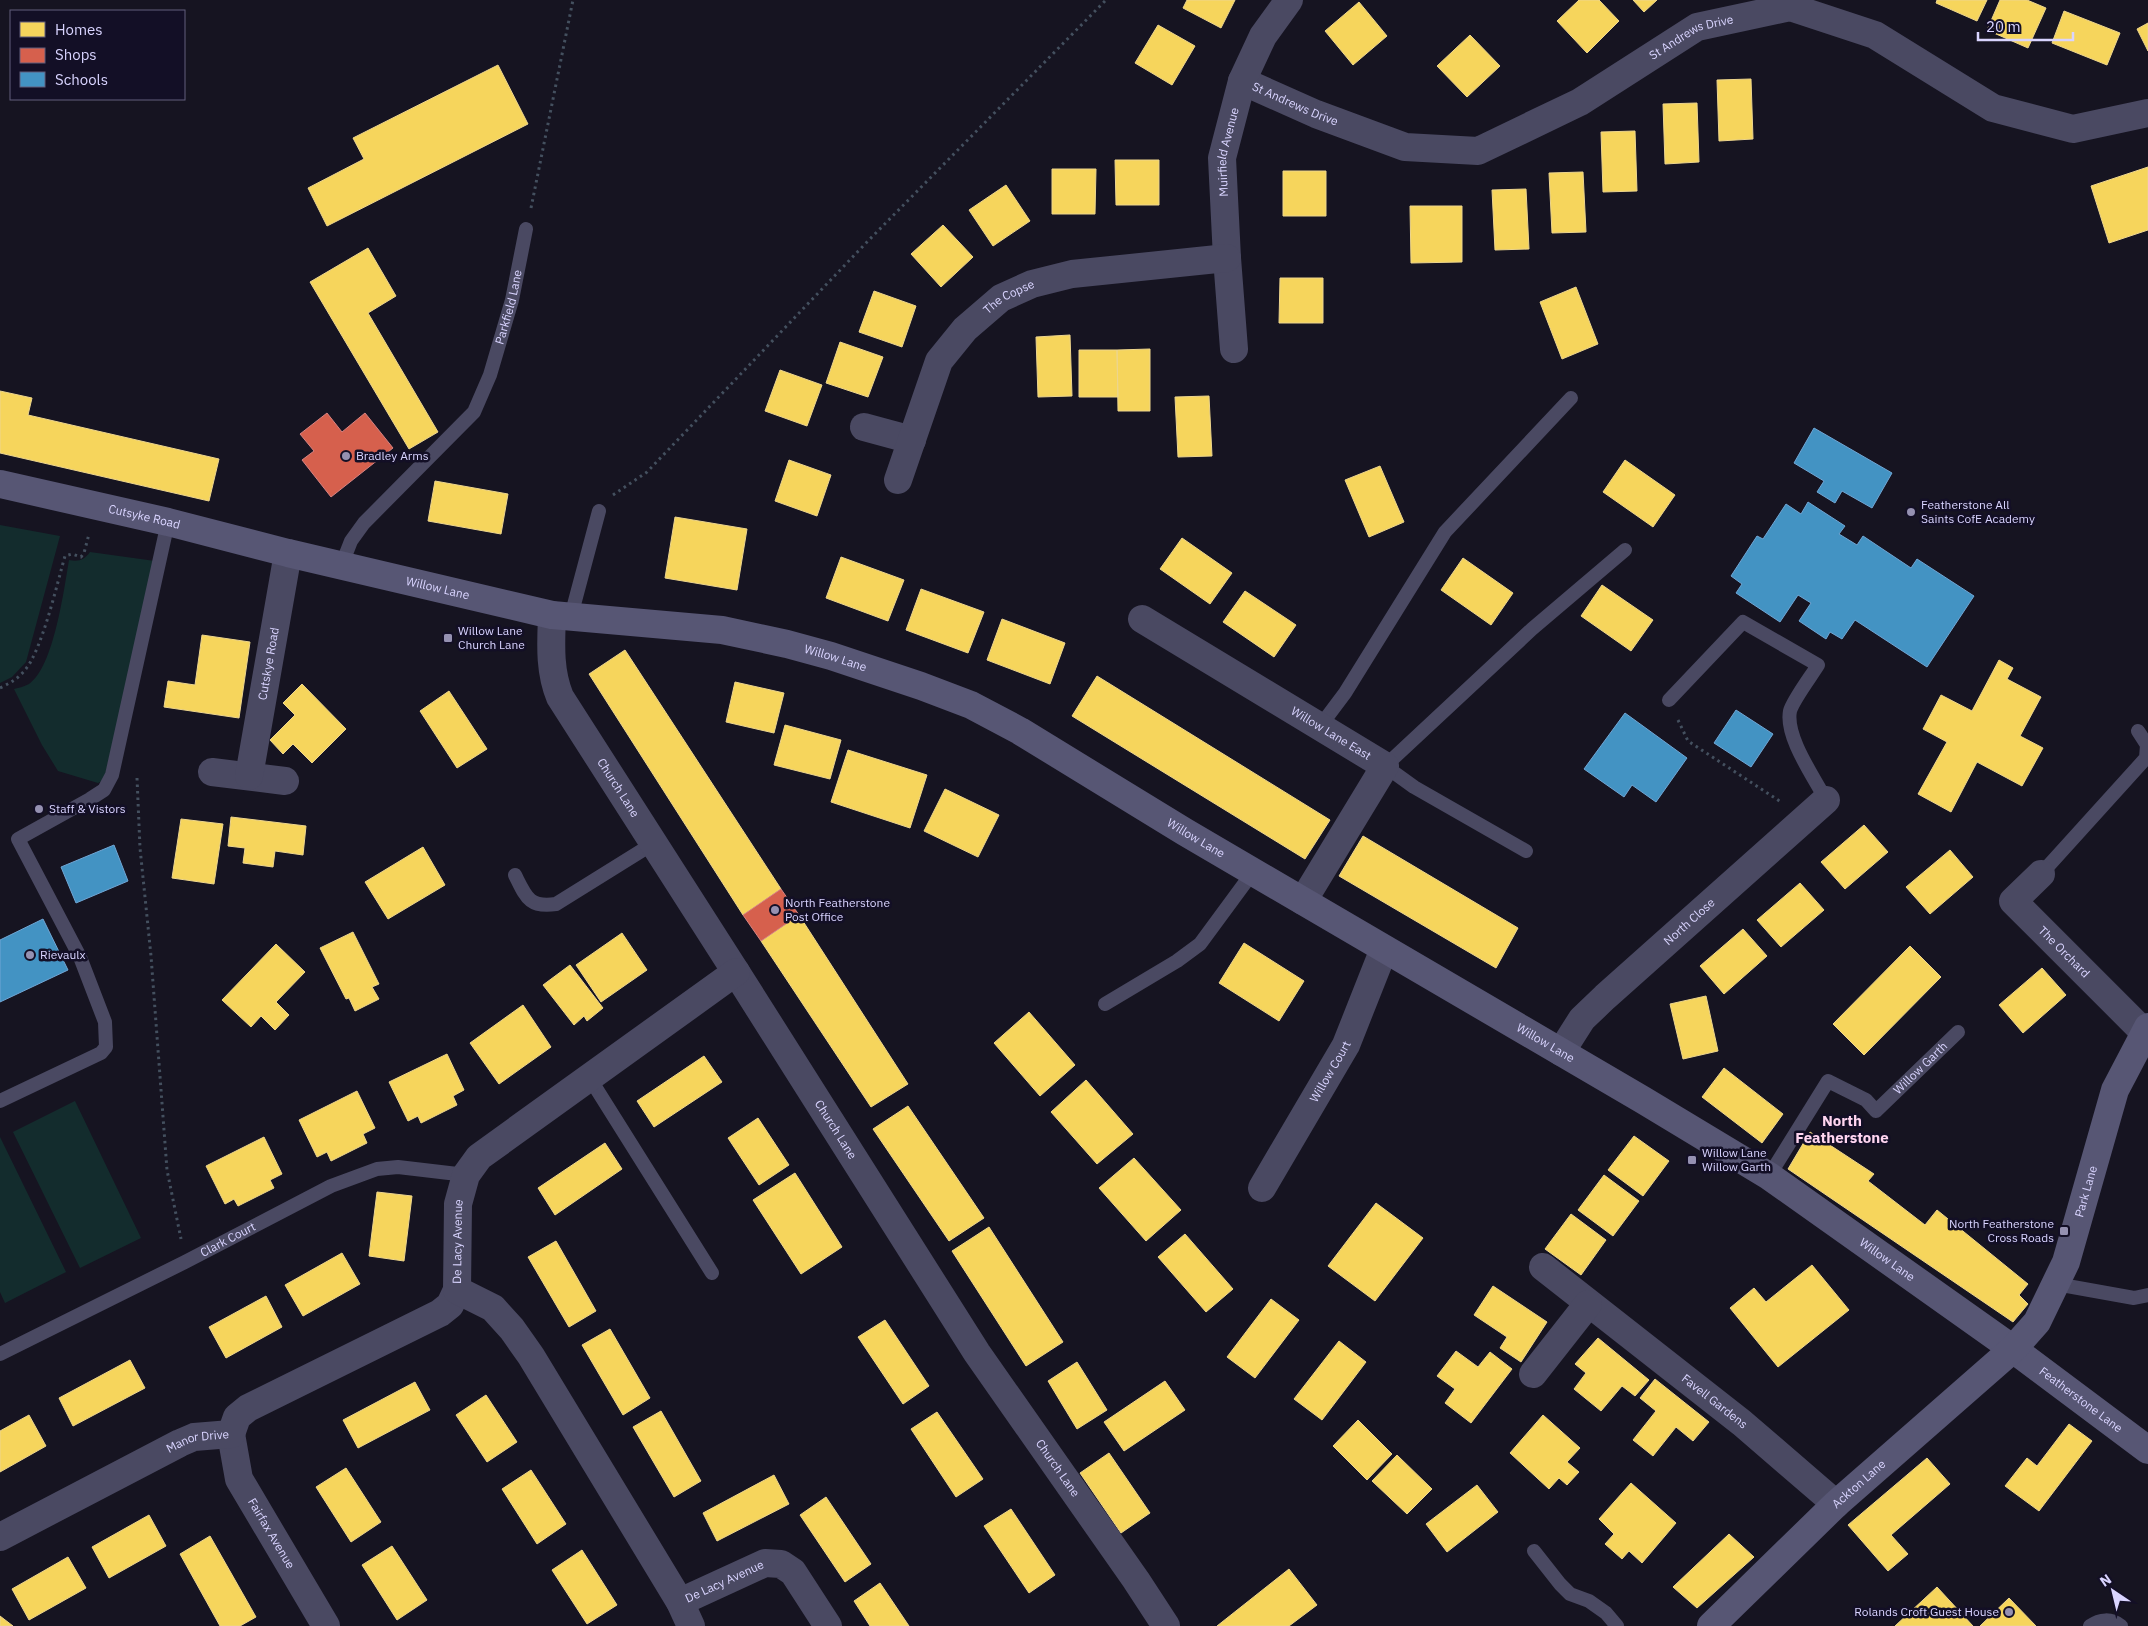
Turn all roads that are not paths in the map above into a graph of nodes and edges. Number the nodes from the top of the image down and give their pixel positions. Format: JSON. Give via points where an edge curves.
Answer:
{"nodes":[{"id":1,"x":1289,"y":0,"type":"edge"},
{"id":2,"x":1242,"y":81,"type":"junction"},
{"id":3,"x":2148,"y":113,"type":"edge"},
{"id":4,"x":526,"y":229,"type":"road end"},
{"id":5,"x":1227,"y":258,"type":"junction"},
{"id":6,"x":1234,"y":349,"type":"dead end"},
{"id":7,"x":1571,"y":398,"type":"dead end"},
{"id":8,"x":864,"y":427,"type":"dead end"},
{"id":9,"x":912,"y":440,"type":"junction"},
{"id":10,"x":898,"y":480,"type":"dead end"},
{"id":11,"x":0,"y":484,"type":"edge"},
{"id":12,"x":599,"y":511,"type":"road end"},
{"id":13,"x":168,"y":522,"type":"junction"},
{"id":14,"x":1625,"y":550,"type":"dead end"},
{"id":15,"x":288,"y":553,"type":"junction"},
{"id":16,"x":342,"y":564,"type":"junction"},
{"id":17,"x":562,"y":615,"type":"junction"},
{"id":18,"x":1142,"y":619,"type":"dead end"},
{"id":19,"x":1669,"y":700,"type":"road end"},
{"id":20,"x":1321,"y":725,"type":"junction"},
{"id":21,"x":2138,"y":731,"type":"dead end"},
{"id":22,"x":1386,"y":766,"type":"junction"},
{"id":23,"x":212,"y":772,"type":"dead end"},
{"id":24,"x":248,"y":776,"type":"junction"},
{"id":25,"x":285,"y":781,"type":"dead end"},
{"id":26,"x":1826,"y":800,"type":"joint"},
{"id":27,"x":654,"y":843,"type":"junction"},
{"id":28,"x":1526,"y":851,"type":"dead end"},
{"id":29,"x":1253,"y":872,"type":"junction"},
{"id":30,"x":2041,"y":874,"type":"joint"},
{"id":31,"x":515,"y":875,"type":"dead end"},
{"id":32,"x":1303,"y":901,"type":"junction"},
{"id":33,"x":1384,"y":948,"type":"junction"},
{"id":34,"x":736,"y":972,"type":"junction"},
{"id":35,"x":1105,"y":1004,"type":"dead end"},
{"id":36,"x":2146,"y":1030,"type":"edge"},
{"id":37,"x":1958,"y":1032,"type":"dead end"},
{"id":38,"x":1561,"y":1052,"type":"junction"},
{"id":39,"x":589,"y":1077,"type":"junction"},
{"id":40,"x":0,"y":1101,"type":"edge"},
{"id":41,"x":466,"y":1175,"type":"junction"},
{"id":42,"x":1769,"y":1176,"type":"junction"},
{"id":43,"x":1262,"y":1188,"type":"dead end"},
{"id":44,"x":1543,"y":1267,"type":"dead end"},
{"id":45,"x":712,"y":1273,"type":"dead end"},
{"id":46,"x":2056,"y":1284,"type":"junction"},
{"id":47,"x":457,"y":1290,"type":"junction"},
{"id":48,"x":2148,"y":1295,"type":"edge"},
{"id":49,"x":1588,"y":1304,"type":"junction"},
{"id":50,"x":2013,"y":1349,"type":"junction"},
{"id":51,"x":0,"y":1354,"type":"edge"},
{"id":52,"x":1533,"y":1374,"type":"dead end"},
{"id":53,"x":231,"y":1434,"type":"junction"},
{"id":54,"x":2148,"y":1450,"type":"edge"},
{"id":55,"x":1836,"y":1504,"type":"junction"},
{"id":56,"x":0,"y":1537,"type":"edge"},
{"id":57,"x":1534,"y":1551,"type":"dead end"},
{"id":58,"x":685,"y":1614,"type":"edge"},
{"id":59,"x":326,"y":1626,"type":"edge"},
{"id":60,"x":828,"y":1626,"type":"edge"},
{"id":61,"x":1166,"y":1626,"type":"edge"},
{"id":62,"x":1617,"y":1626,"type":"edge"},
{"id":63,"x":1711,"y":1626,"type":"edge"},
{"id":64,"x":2090,"y":1626,"type":"edge"},
{"id":65,"x":2121,"y":1626,"type":"edge"}],
"edges":[{"from":1,"to":2,"type":"street","name":"Muirfield Avenue","via":[[1263,36]]},
{"from":2,"to":3,"type":"street","name":"St Andrews Drive","via":[[1316,114],[1405,147],[1478,151],[1580,102],[1697,27],[1790,6],[1875,35],[1993,108],[2073,129]]},
{"from":2,"to":5,"type":"street","name":"Muirfield Avenue","via":[[1222,158]]},
{"from":4,"to":16,"type":"lane","name":"Parkfield Lane","via":[[512,300],[490,375],[474,412],[364,523],[351,541]]},
{"from":5,"to":6,"type":"street","name":"Muirfield Avenue"},
{"from":5,"to":9,"type":"street","name":"The Copse","via":[[1072,274],[1032,284],[1001,298],[965,329],[939,362]]},
{"from":7,"to":20,"type":"lane","via":[[1445,532],[1345,693]]},
{"from":8,"to":9,"type":"street"},
{"from":9,"to":10,"type":"street","name":"The Copse"},
{"from":11,"to":13,"type":"main road","name":"Cutsyke Road"},
{"from":12,"to":17,"type":"lane"},
{"from":13,"to":15,"type":"main road","name":"Cutsyke Road"},
{"from":13,"to":40,"type":"lane","via":[[112,775],[104,790],[90,800],[18,840],[80,957],[105,1022],[106,1047],[101,1053]]},
{"from":14,"to":22,"type":"lane","via":[[1532,629]]},
{"from":15,"to":16,"type":"main road","name":"Willow Lane"},
{"from":15,"to":24,"type":"street","name":"Cutskye Road"},
{"from":16,"to":17,"type":"main road","name":"Willow Lane"},
{"from":17,"to":27,"type":"street","name":"Church Lane","via":[[551,658],[554,683]]},
{"from":17,"to":29,"type":"main road","name":"Willow Lane","via":[[722,630],[830,656],[921,686],[1020,731]]},
{"from":18,"to":20,"type":"street","name":"Willow Lane East"},
{"from":19,"to":26,"type":"lane","via":[[1743,622],[1818,664],[1791,710],[1789,726]]},
{"from":20,"to":22,"type":"street","name":"Willow Lane East"},
{"from":21,"to":30,"type":"lane","via":[[2148,745],[2146,758]]},
{"from":22,"to":28,"type":"lane","via":[[1414,787]]},
{"from":22,"to":32,"type":"street","name":"Willow Lane East"},
{"from":23,"to":24,"type":"street"},
{"from":24,"to":25,"type":"street"},
{"from":26,"to":38,"type":"street","name":"North Close","via":[[1605,997],[1582,1019]]},
{"from":27,"to":31,"type":"lane","via":[[556,904],[531,902]]},
{"from":27,"to":34,"type":"street","name":"Church Lane"},
{"from":29,"to":32,"type":"main road","name":"Willow Lane"},
{"from":29,"to":35,"type":"lane","via":[[1200,944]]},
{"from":30,"to":36,"type":"street","name":"The Orchard","via":[[2013,901]]},
{"from":32,"to":33,"type":"main road","name":"Willow Lane"},
{"from":33,"to":38,"type":"main road","name":"Willow Lane"},
{"from":33,"to":43,"type":"street","name":"Willow Court","via":[[1346,1044]]},
{"from":34,"to":39,"type":"street","name":"De Lacy Avenue"},
{"from":34,"to":61,"type":"street","name":"Church Lane","via":[[977,1353]]},
{"from":36,"to":46,"type":"main road","name":"Park Lane","via":[[2115,1090],[2066,1262]]},
{"from":37,"to":42,"type":"lane","name":"Willow Garth","via":[[1876,1111],[1866,1100],[1828,1081]]},
{"from":38,"to":42,"type":"main road","name":"Willow Lane"},
{"from":39,"to":41,"type":"street","name":"De Lacy Avenue","via":[[479,1156]]},
{"from":39,"to":45,"type":"lane"},
{"from":41,"to":47,"type":"street","name":"De Lacy Avenue","via":[[458,1204]]},
{"from":41,"to":51,"type":"lane","name":"Clark Court","via":[[398,1167],[377,1169],[331,1186]]},
{"from":42,"to":50,"type":"main road","name":"Willow Lane"},
{"from":44,"to":49,"type":"street","name":"Favell Gardens"},
{"from":46,"to":48,"type":"lane","via":[[2134,1298]]},
{"from":46,"to":50,"type":"main road","name":"Park Lane","via":[[2037,1322]]},
{"from":47,"to":53,"type":"street","name":"Manor Drive","via":[[450,1305],[440,1314],[248,1408],[237,1417]]},
{"from":47,"to":58,"type":"street","name":"De Lacy Avenue","via":[[492,1308],[512,1329]]},
{"from":49,"to":52,"type":"street"},
{"from":49,"to":55,"type":"street","name":"Favell Gardens","via":[[1742,1423]]},
{"from":50,"to":54,"type":"main road","name":"Featherstone Lane"},
{"from":50,"to":55,"type":"main road","name":"Ackton Lane"},
{"from":53,"to":56,"type":"street","name":"Manor Drive","via":[[194,1437],[180,1443]]},
{"from":53,"to":59,"type":"street","name":"Fairfax Avenue","via":[[239,1479]]},
{"from":55,"to":63,"type":"main road","name":"Ackton Lane"},
{"from":57,"to":62,"type":"lane","via":[[1570,1594],[1589,1601]]},
{"from":58,"to":60,"type":"street","name":"De Lacy Avenue","via":[[765,1563],[781,1564],[793,1572]]},
{"from":64,"to":65,"type":"lane","via":[[2103,1620]]}]}
